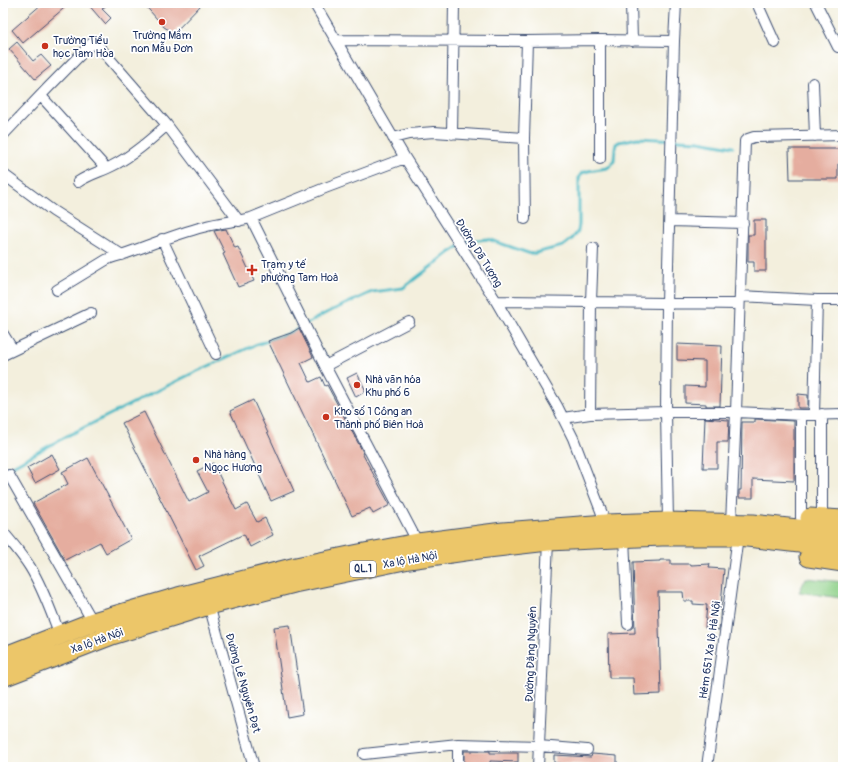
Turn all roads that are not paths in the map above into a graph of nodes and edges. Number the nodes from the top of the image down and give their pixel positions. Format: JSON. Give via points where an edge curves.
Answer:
{"nodes":[{"id":1,"x":314,"y":3,"type":"edge"},
{"id":2,"x":454,"y":3,"type":"edge"},
{"id":3,"x":631,"y":3,"type":"edge"},
{"id":4,"x":676,"y":3,"type":"edge"},
{"id":5,"x":757,"y":3,"type":"edge"},
{"id":6,"x":816,"y":3,"type":"edge"},
{"id":7,"x":337,"y":40,"type":"junction"},
{"id":8,"x":600,"y":40,"type":"junction"},
{"id":9,"x":454,"y":41,"type":"junction"},
{"id":10,"x":527,"y":41,"type":"junction"},
{"id":11,"x":632,"y":41,"type":"junction"},
{"id":12,"x":674,"y":41,"type":"junction"},
{"id":13,"x":775,"y":43,"type":"dead end"},
{"id":14,"x":838,"y":47,"type":"dead end"},
{"id":15,"x":813,"y":83,"type":"dead end"},
{"id":16,"x":41,"y":96,"type":"junction"},
{"id":17,"x":167,"y":125,"type":"junction"},
{"id":18,"x":452,"y":134,"type":"junction"},
{"id":19,"x":3,"y":135,"type":"edge"},
{"id":20,"x":843,"y":135,"type":"edge"},
{"id":21,"x":815,"y":136,"type":"junction"},
{"id":22,"x":393,"y":138,"type":"junction"},
{"id":23,"x":524,"y":138,"type":"junction"},
{"id":24,"x":405,"y":158,"type":"junction"},
{"id":25,"x":600,"y":159,"type":"dead end"},
{"id":26,"x":106,"y":168,"type":"junction"},
{"id":27,"x":3,"y":174,"type":"edge"},
{"id":28,"x":78,"y":182,"type":"dead end"},
{"id":29,"x":251,"y":218,"type":"junction"},
{"id":30,"x":524,"y":219,"type":"dead end"},
{"id":31,"x":239,"y":221,"type":"junction"},
{"id":32,"x":670,"y":221,"type":"junction"},
{"id":33,"x":743,"y":223,"type":"junction"},
{"id":34,"x":162,"y":239,"type":"junction"},
{"id":35,"x":593,"y":248,"type":"dead end"},
{"id":36,"x":122,"y":255,"type":"junction"},
{"id":37,"x":57,"y":290,"type":"dead end"},
{"id":38,"x":740,"y":300,"type":"junction"},
{"id":39,"x":817,"y":300,"type":"junction"},
{"id":40,"x":843,"y":300,"type":"edge"},
{"id":41,"x":496,"y":301,"type":"junction"},
{"id":42,"x":591,"y":302,"type":"junction"},
{"id":43,"x":667,"y":303,"type":"junction"},
{"id":44,"x":91,"y":313,"type":"dead end"},
{"id":45,"x":409,"y":322,"type":"dead end"},
{"id":46,"x":3,"y":334,"type":"edge"},
{"id":47,"x":13,"y":350,"type":"junction"},
{"id":48,"x":216,"y":354,"type":"dead end"},
{"id":49,"x":3,"y":355,"type":"edge"},
{"id":50,"x":325,"y":366,"type":"junction"},
{"id":51,"x":666,"y":412,"type":"junction"},
{"id":52,"x":736,"y":412,"type":"junction"},
{"id":53,"x":590,"y":414,"type":"junction"},
{"id":54,"x":818,"y":414,"type":"junction"},
{"id":55,"x":843,"y":414,"type":"edge"},
{"id":56,"x":801,"y":415,"type":"junction"},
{"id":57,"x":564,"y":418,"type":"junction"},
{"id":58,"x":9,"y":475,"type":"dead end"},
{"id":59,"x":822,"y":518,"type":"junction"},
{"id":60,"x":843,"y":520,"type":"edge"},
{"id":61,"x":668,"y":522,"type":"junction"},
{"id":62,"x":606,"y":524,"type":"junction"},
{"id":63,"x":797,"y":529,"type":"junction"},
{"id":64,"x":744,"y":530,"type":"junction"},
{"id":65,"x":3,"y":532,"type":"edge"},
{"id":66,"x":843,"y":534,"type":"edge"},
{"id":67,"x":624,"y":538,"type":"junction"},
{"id":68,"x":548,"y":541,"type":"junction"},
{"id":69,"x":418,"y":544,"type":"junction"},
{"id":70,"x":843,"y":548,"type":"edge"},
{"id":71,"x":843,"y":562,"type":"edge"},
{"id":72,"x":210,"y":597,"type":"junction"},
{"id":73,"x":93,"y":622,"type":"junction"},
{"id":74,"x":628,"y":624,"type":"dead end"},
{"id":75,"x":60,"y":635,"type":"junction"},
{"id":76,"x":3,"y":657,"type":"edge"},
{"id":77,"x":3,"y":677,"type":"edge"},
{"id":78,"x":458,"y":744,"type":"junction"},
{"id":79,"x":539,"y":746,"type":"junction"},
{"id":80,"x":587,"y":750,"type":"dead end"},
{"id":81,"x":364,"y":754,"type":"dead end"},
{"id":82,"x":254,"y":767,"type":"edge"},
{"id":83,"x":458,"y":767,"type":"edge"},
{"id":84,"x":538,"y":767,"type":"edge"},
{"id":85,"x":707,"y":767,"type":"edge"}],
"edges":[{"from":1,"to":7,"type":"street","name":"Đường Dã Tượng"},
{"from":2,"to":9,"type":"street"},
{"from":3,"to":11,"type":"street"},
{"from":4,"to":12,"type":"street"},
{"from":5,"to":13,"type":"street"},
{"from":6,"to":14,"type":"street"},
{"from":7,"to":9,"type":"street"},
{"from":7,"to":22,"type":"street","name":"Đường Dã Tượng"},
{"from":8,"to":10,"type":"street"},
{"from":8,"to":11,"type":"street"},
{"from":8,"to":25,"type":"street"},
{"from":9,"to":10,"type":"street"},
{"from":9,"to":18,"type":"street"},
{"from":10,"to":23,"type":"street"},
{"from":11,"to":12,"type":"street"},
{"from":12,"to":32,"type":"street"},
{"from":15,"to":21,"type":"street"},
{"from":16,"to":17,"type":"street","via":[[94,41]]},
{"from":16,"to":19,"type":"street"},
{"from":16,"to":26,"type":"street"},
{"from":17,"to":26,"type":"street","via":[[141,147]]},
{"from":17,"to":31,"type":"street"},
{"from":18,"to":22,"type":"street","via":[[434,132]]},
{"from":18,"to":23,"type":"street"},
{"from":20,"to":21,"type":"street"},
{"from":21,"to":33,"type":"street","name":"Hẻm 651 Xa lộ Hà Nội","via":[[754,137],[745,141]]},
{"from":22,"to":24,"type":"street","name":"Đường Dã Tượng"},
{"from":23,"to":30,"type":"street"},
{"from":24,"to":29,"type":"street"},
{"from":24,"to":41,"type":"street","name":"Đường Dã Tượng"},
{"from":26,"to":28,"type":"street"},
{"from":27,"to":36,"type":"street","via":[[53,211]]},
{"from":29,"to":31,"type":"street"},
{"from":29,"to":50,"type":"street"},
{"from":31,"to":34,"type":"street","via":[[202,227]]},
{"from":32,"to":33,"type":"street"},
{"from":32,"to":43,"type":"street"},
{"from":33,"to":38,"type":"street","name":"Hẻm 651 Xa lộ Hà Nội"},
{"from":34,"to":36,"type":"street"},
{"from":34,"to":48,"type":"street"},
{"from":35,"to":42,"type":"street"},
{"from":36,"to":37,"type":"street","via":[[106,260]]},
{"from":38,"to":39,"type":"street"},
{"from":38,"to":43,"type":"street"},
{"from":38,"to":52,"type":"street","name":"Hẻm 651 Xa lộ Hà Nội"},
{"from":39,"to":40,"type":"street"},
{"from":39,"to":54,"type":"street"},
{"from":41,"to":42,"type":"street"},
{"from":41,"to":57,"type":"street","name":"Đường Dã Tượng"},
{"from":42,"to":43,"type":"street"},
{"from":42,"to":53,"type":"street"},
{"from":43,"to":51,"type":"street"},
{"from":44,"to":47,"type":"street"},
{"from":45,"to":50,"type":"street"},
{"from":46,"to":47,"type":"street"},
{"from":47,"to":49,"type":"street"},
{"from":50,"to":69,"type":"street"},
{"from":51,"to":52,"type":"street"},
{"from":51,"to":53,"type":"street"},
{"from":51,"to":61,"type":"street"},
{"from":52,"to":56,"type":"street"},
{"from":52,"to":64,"type":"street","name":"Hẻm 651 Xa lộ Hà Nội"},
{"from":53,"to":57,"type":"street"},
{"from":54,"to":55,"type":"street"},
{"from":54,"to":56,"type":"street"},
{"from":54,"to":59,"type":"street"},
{"from":56,"to":63,"type":"street"},
{"from":57,"to":62,"type":"street","name":"Đường Dã Tượng"},
{"from":58,"to":73,"type":"street"},
{"from":59,"to":60,"type":"highway","name":"Xa lộ Hà Nội"},
{"from":59,"to":63,"type":"highway","name":"Xa lộ Hà Nội"},
{"from":61,"to":62,"type":"highway"},
{"from":61,"to":64,"type":"highway"},
{"from":62,"to":69,"type":"highway","via":[[496,533]]},
{"from":63,"to":64,"type":"highway","number":"QL.1"},
{"from":63,"to":64,"type":"highway","name":"Xa lộ Hà Nội","via":[[779,517]]},
{"from":63,"to":66,"type":"highway","number":"QL.1"},
{"from":63,"to":70,"type":"highway","number":"QL.1"},
{"from":64,"to":67,"type":"highway","name":"Xa lộ Hà Nội","number":"QL.1"},
{"from":64,"to":71,"type":"highway","name":"Xa lộ Hà Nội","via":[[778,551]]},
{"from":64,"to":85,"type":"street","name":"Hẻm 651 Xa lộ Hà Nội"},
{"from":65,"to":75,"type":"street","via":[[31,568]]},
{"from":67,"to":68,"type":"highway","name":"Xa lộ Hà Nội","number":"QL.1"},
{"from":67,"to":74,"type":"street"},
{"from":68,"to":72,"type":"highway","name":"Xa lộ Hà Nội","number":"QL.1","via":[[409,559],[294,583]]},
{"from":68,"to":79,"type":"street","name":"Đường Đặng Nguyên"},
{"from":69,"to":72,"type":"highway","via":[[296,567]]},
{"from":72,"to":73,"type":"highway","name":"Xa lộ Hà Nội","number":"QL.1","via":[[178,597]]},
{"from":72,"to":77,"type":"highway","name":"Xa lộ Hà Nội","number":"QL.1"},
{"from":72,"to":82,"type":"street","name":"Đường Lê Nguyên Đạt"},
{"from":73,"to":75,"type":"highway","name":"Xa lộ Hà Nội","number":"QL.1"},
{"from":75,"to":76,"type":"highway","name":"Xa lộ Hà Nội","number":"QL.1"},
{"from":78,"to":79,"type":"street"},
{"from":78,"to":81,"type":"street"},
{"from":78,"to":83,"type":"street"},
{"from":79,"to":80,"type":"street"},
{"from":79,"to":84,"type":"street","name":"Đường Đặng Nguyên"}]}
